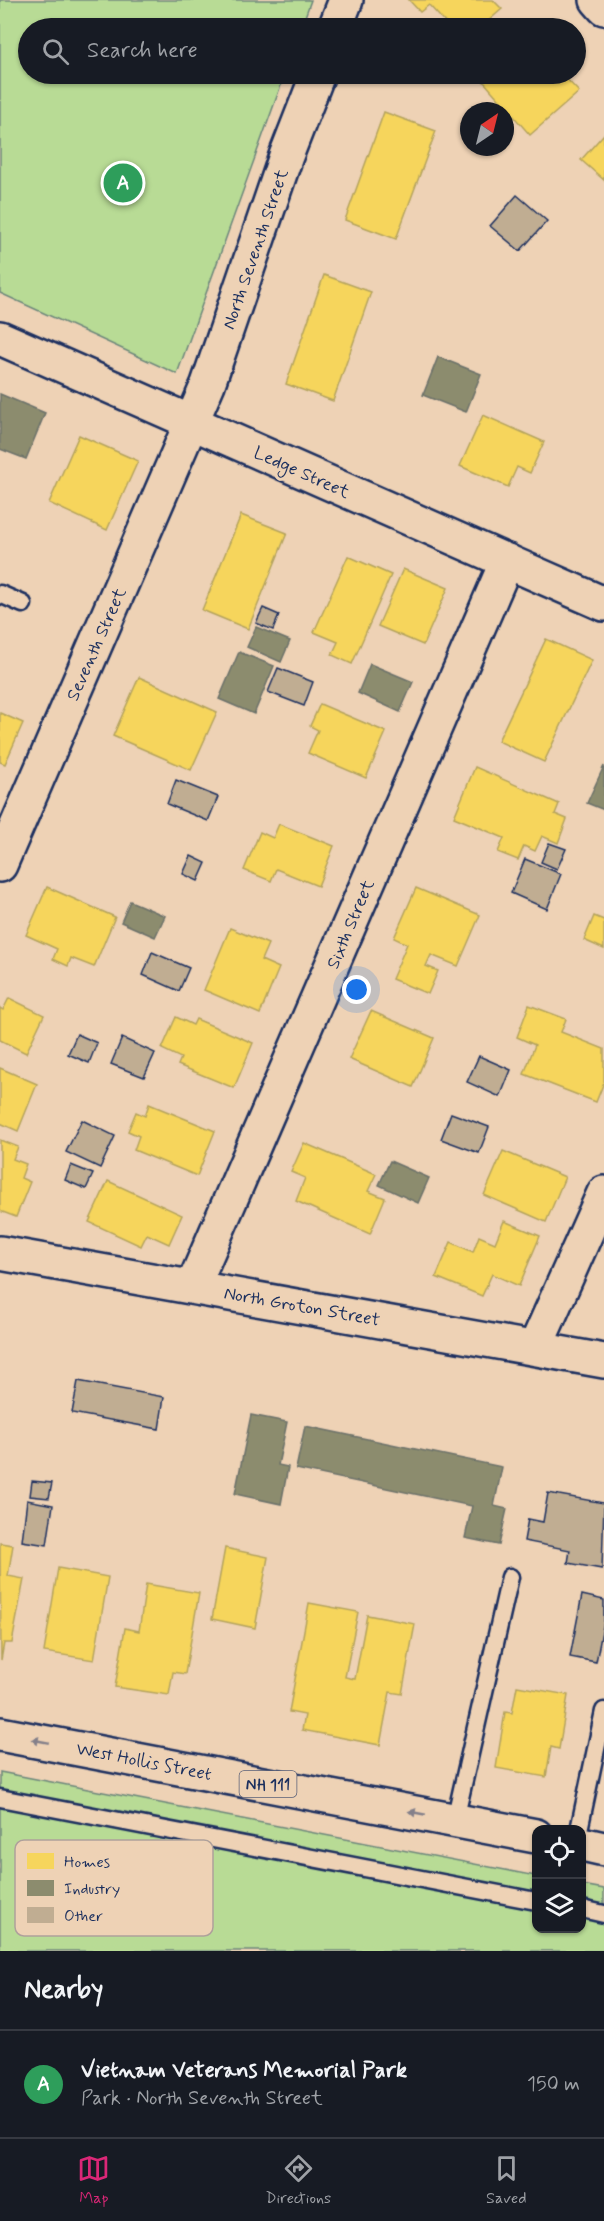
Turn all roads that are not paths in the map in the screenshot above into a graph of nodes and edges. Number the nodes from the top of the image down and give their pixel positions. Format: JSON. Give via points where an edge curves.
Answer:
{"nodes":[{"id":1,"x":346,"y":0,"type":"edge"},
{"id":2,"x":597,"y":0,"type":"edge"},
{"id":3,"x":604,"y":8,"type":"edge"},
{"id":4,"x":339,"y":18,"type":"edge"},
{"id":5,"x":314,"y":84,"type":"edge"},
{"id":6,"x":0,"y":338,"type":"edge"},
{"id":7,"x":192,"y":424,"type":"junction"},
{"id":8,"x":507,"y":561,"type":"junction"},
{"id":9,"x":0,"y":594,"type":"edge"},
{"id":10,"x":22,"y":604,"type":"dead end"},
{"id":11,"x":604,"y":604,"type":"edge"},
{"id":12,"x":0,"y":864,"type":"edge"},
{"id":13,"x":604,"y":1193,"type":"edge"},
{"id":14,"x":0,"y":1254,"type":"edge"},
{"id":15,"x":193,"y":1286,"type":"junction"},
{"id":16,"x":535,"y":1348,"type":"junction"},
{"id":17,"x":604,"y":1360,"type":"edge"},
{"id":18,"x":510,"y":1577,"type":"dead end"},
{"id":19,"x":604,"y":1711,"type":"edge"},
{"id":20,"x":0,"y":1734,"type":"edge"},
{"id":21,"x":0,"y":1798,"type":"edge"},
{"id":22,"x":455,"y":1820,"type":"junction"},
{"id":23,"x":580,"y":1825,"type":"edge"},
{"id":24,"x":532,"y":1835,"type":"edge"},
{"id":25,"x":586,"y":1845,"type":"edge"},
{"id":26,"x":604,"y":1849,"type":"edge"},
{"id":27,"x":532,"y":1900,"type":"edge"},
{"id":28,"x":586,"y":1910,"type":"edge"},
{"id":29,"x":604,"y":1914,"type":"edge"}],
"edges":[{"from":1,"to":4,"type":"street"},
{"from":2,"to":3,"type":"street"},
{"from":5,"to":7,"type":"street","name":"North Seventh Street"},
{"from":6,"to":7,"type":"street","name":"Ledge Street"},
{"from":7,"to":8,"type":"street","name":"Ledge Street"},
{"from":7,"to":12,"type":"street","name":"Seventh Street"},
{"from":8,"to":11,"type":"street","name":"Ledge Street"},
{"from":8,"to":15,"type":"street","name":"Sixth Street"},
{"from":9,"to":10,"type":"lane"},
{"from":13,"to":16,"type":"street"},
{"from":14,"to":15,"type":"street","name":"North Groton Street"},
{"from":15,"to":16,"type":"street","name":"North Groton Street"},
{"from":16,"to":17,"type":"street","name":"North Groton Street"},
{"from":18,"to":22,"type":"lane"},
{"from":19,"to":23,"type":"lane"},
{"from":22,"to":20,"type":"street","name":"West Hollis Street","number":"NH 111","one_way":true},
{"from":21,"to":27,"type":"lane"},
{"from":22,"to":24,"type":"street","name":"West Hollis Street","number":"NH 111"},
{"from":25,"to":26,"type":"street"},
{"from":28,"to":29,"type":"lane"}]}
